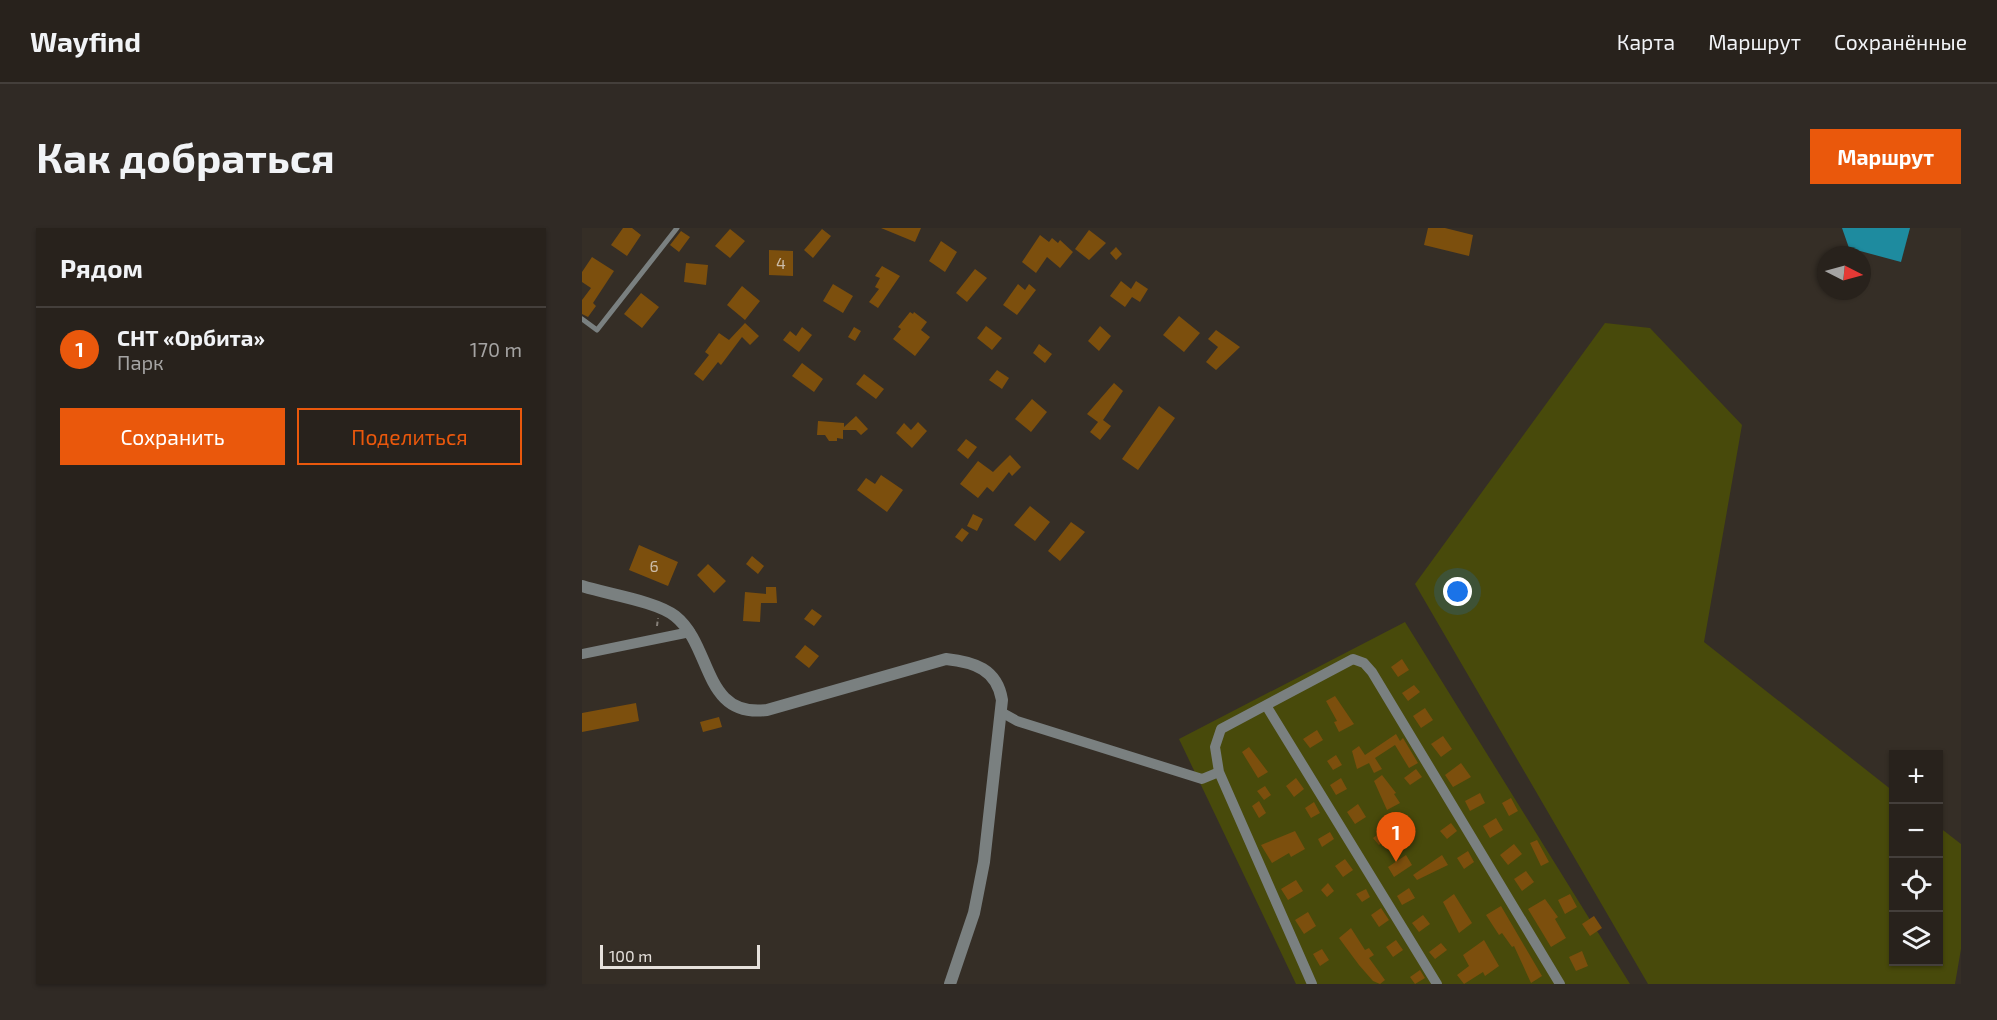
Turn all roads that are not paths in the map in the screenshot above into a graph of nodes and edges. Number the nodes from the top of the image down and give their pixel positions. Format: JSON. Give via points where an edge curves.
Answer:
{"nodes":[{"id":1,"x":677,"y":228,"type":"edge"},
{"id":2,"x":582,"y":319,"type":"edge"},
{"id":3,"x":582,"y":586,"type":"edge"},
{"id":4,"x":690,"y":632,"type":"junction"},
{"id":5,"x":582,"y":654,"type":"edge"},
{"id":6,"x":1267,"y":707,"type":"junction"},
{"id":7,"x":1001,"y":712,"type":"junction"},
{"id":8,"x":1219,"y":771,"type":"junction"},
{"id":9,"x":950,"y":984,"type":"edge"},
{"id":10,"x":1312,"y":984,"type":"edge"},
{"id":11,"x":1437,"y":984,"type":"edge"},
{"id":12,"x":1560,"y":984,"type":"edge"}],
"edges":[{"from":1,"to":2,"type":"lane","via":[[597,330]]},
{"from":3,"to":4,"type":"street","via":[[672,614]]},
{"from":4,"to":5,"type":"street"},
{"from":4,"to":7,"type":"street","via":[[721,696],[737,707],[768,710],[946,659],[975,663],[988,672],[1000,691]]},
{"from":6,"to":8,"type":"street","via":[[1221,729],[1215,747]]},
{"from":6,"to":11,"type":"street"},
{"from":6,"to":12,"type":"street","via":[[1353,659],[1364,663]]},
{"from":7,"to":8,"type":"street","via":[[1017,721],[1202,779]]},
{"from":7,"to":9,"type":"street","via":[[984,862],[974,913]]},
{"from":8,"to":10,"type":"street"}]}
